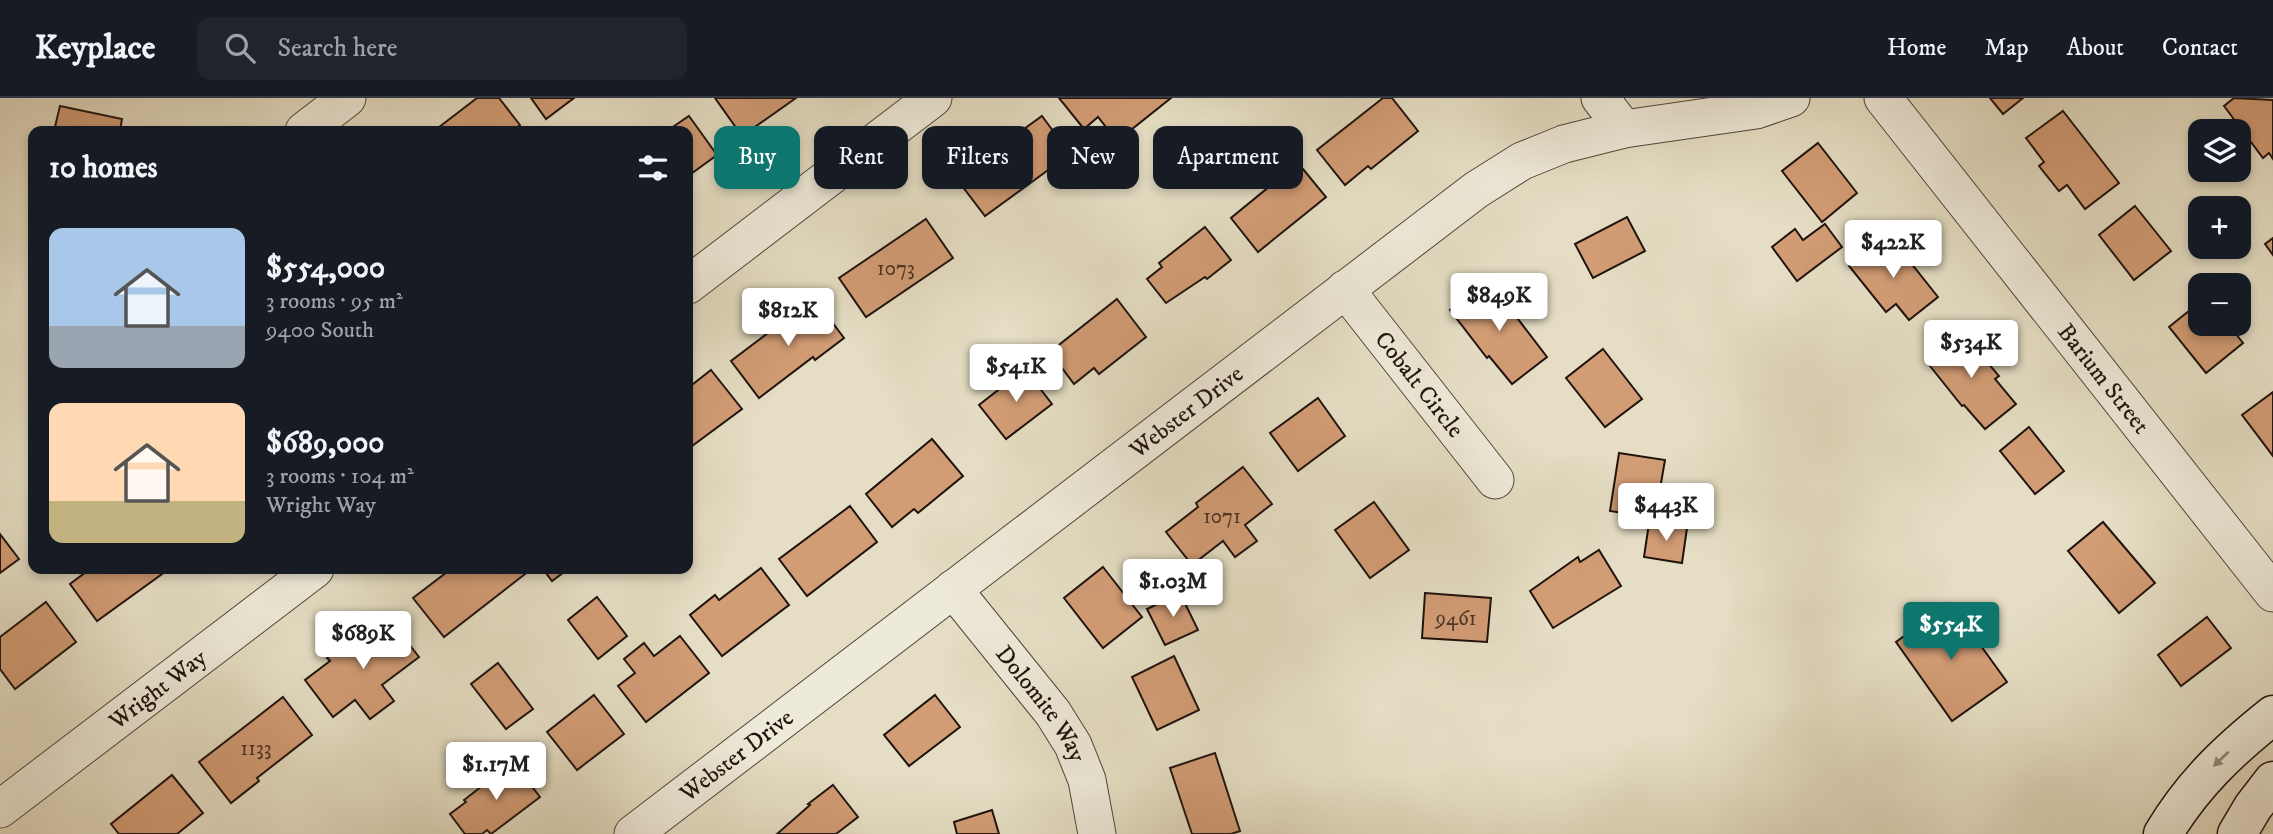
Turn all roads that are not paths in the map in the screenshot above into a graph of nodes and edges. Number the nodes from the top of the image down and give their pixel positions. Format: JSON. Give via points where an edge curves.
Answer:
{"nodes":[{"id":1,"x":347,"y":98,"type":"edge"},
{"id":2,"x":933,"y":98,"type":"edge"},
{"id":3,"x":1600,"y":98,"type":"edge"},
{"id":4,"x":1791,"y":98,"type":"edge"},
{"id":5,"x":1883,"y":98,"type":"edge"},
{"id":6,"x":311,"y":126,"type":"edge"},
{"id":7,"x":1624,"y":129,"type":"junction"},
{"id":8,"x":693,"y":281,"type":"edge"},
{"id":9,"x":1345,"y":289,"type":"junction"},
{"id":10,"x":1495,"y":480,"type":"dead end"},
{"id":11,"x":308,"y":574,"type":"edge"},
{"id":12,"x":953,"y":589,"type":"junction"},
{"id":13,"x":2273,"y":593,"type":"edge"},
{"id":14,"x":2273,"y":715,"type":"edge"},
{"id":15,"x":2273,"y":781,"type":"edge"},
{"id":16,"x":0,"y":809,"type":"edge"},
{"id":17,"x":0,"y":825,"type":"edge"},
{"id":18,"x":7,"y":834,"type":"edge"},
{"id":19,"x":633,"y":834,"type":"edge"},
{"id":20,"x":1097,"y":834,"type":"edge"},
{"id":21,"x":2163,"y":834,"type":"edge"},
{"id":22,"x":2237,"y":834,"type":"edge"}],
"edges":[{"from":1,"to":6,"type":"street"},
{"from":2,"to":8,"type":"street"},
{"from":3,"to":7,"type":"street"},
{"from":4,"to":7,"type":"street","name":"Webster Drive","via":[[1756,110]]},
{"from":5,"to":13,"type":"street","name":"Barium Street"},
{"from":7,"to":9,"type":"street","name":"Webster Drive","via":[[1564,144],[1522,161]]},
{"from":9,"to":10,"type":"street","name":"Cobalt Circle"},
{"from":9,"to":12,"type":"street","name":"Webster Drive"},
{"from":11,"to":16,"type":"street","name":"Wright Way"},
{"from":12,"to":19,"type":"street","name":"Webster Drive"},
{"from":12,"to":20,"type":"street","name":"Dolomite Way","via":[[1053,713],[1073,745],[1087,780]]},
{"from":14,"to":21,"type":"main road","one_way":true,"via":[[2201,780]]},
{"from":15,"to":22,"type":"main road"},
{"from":17,"to":18,"type":"street"}]}
